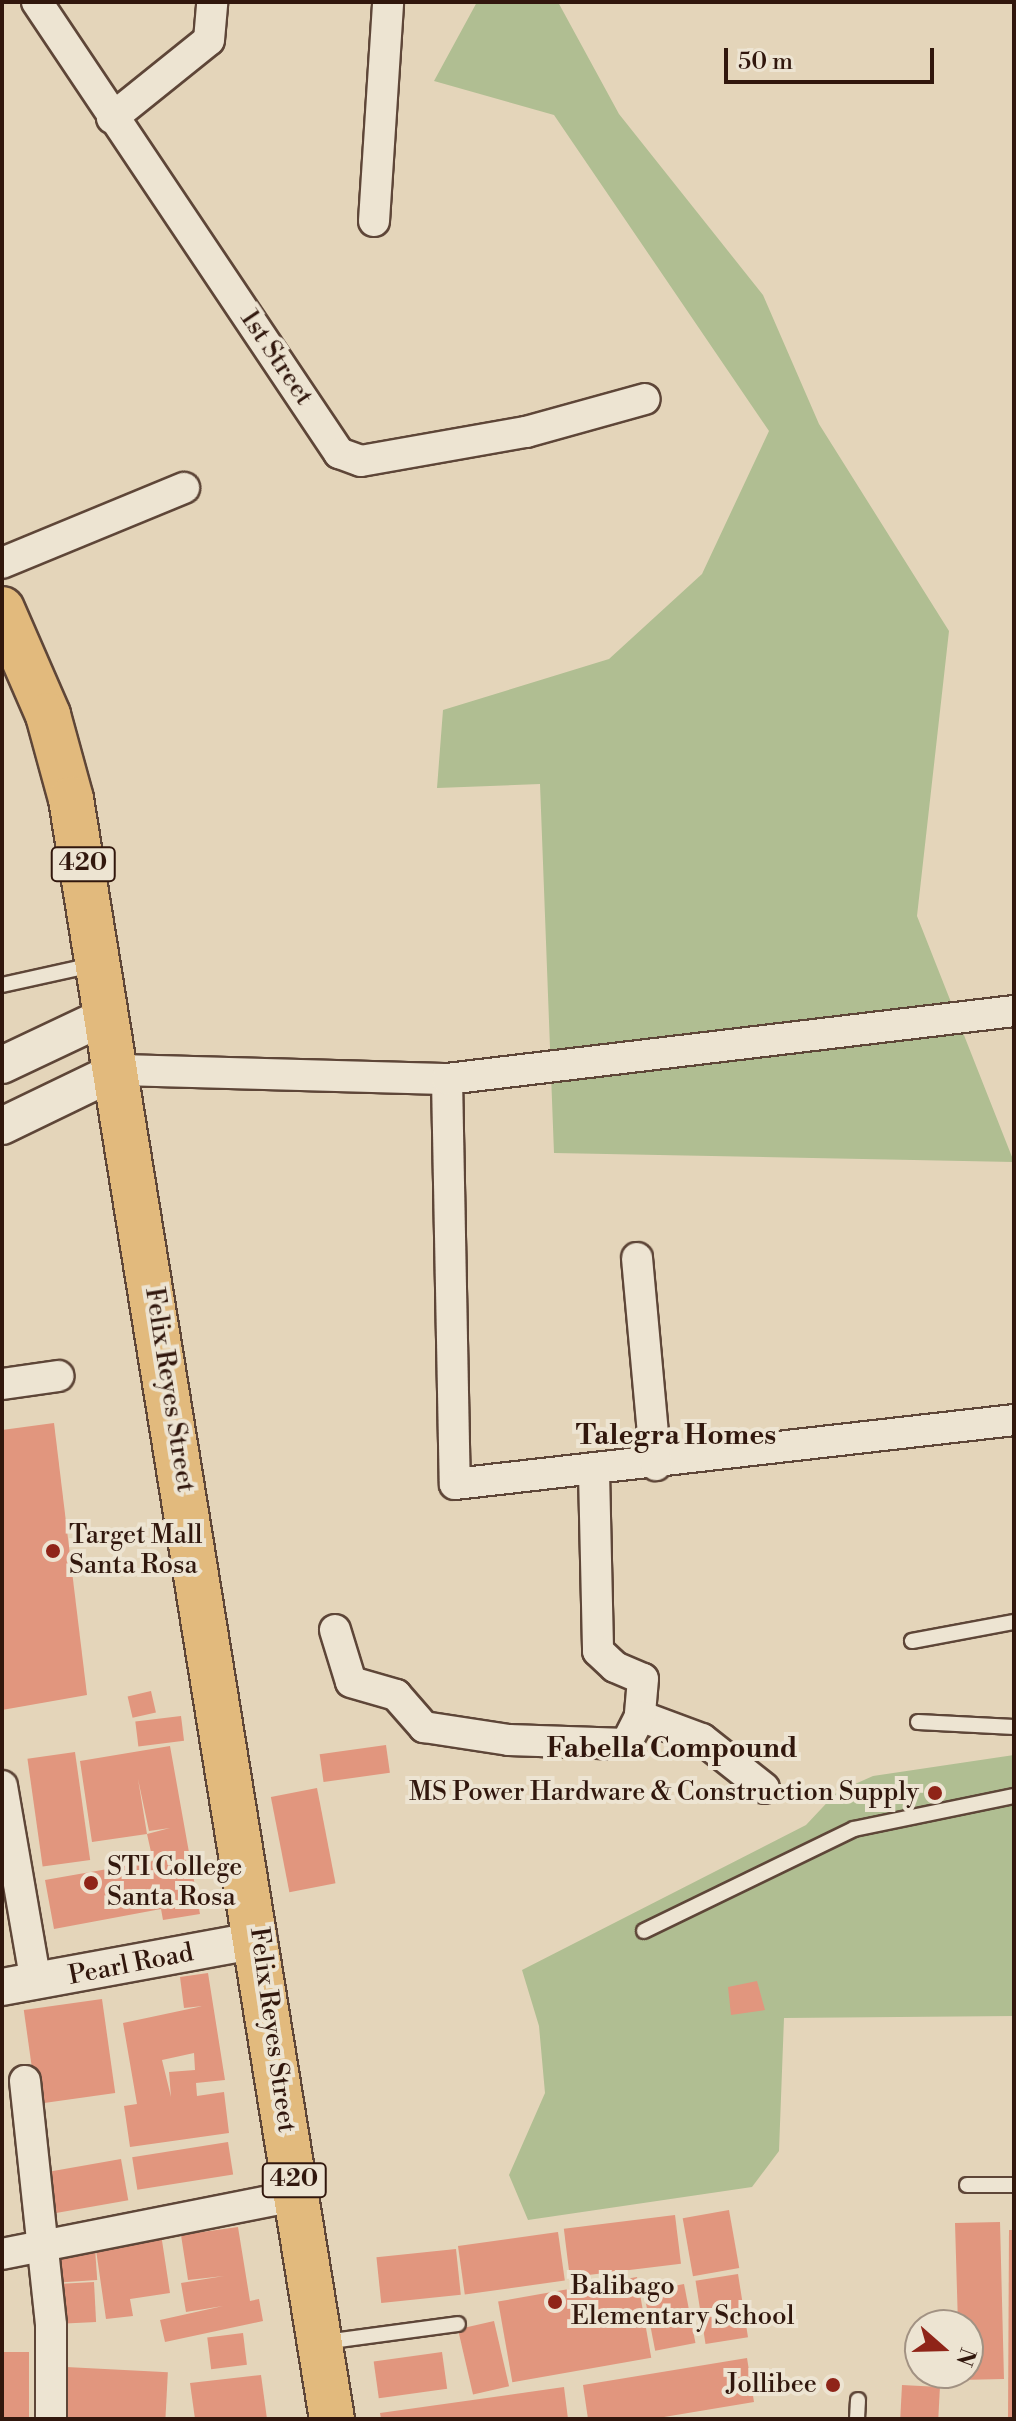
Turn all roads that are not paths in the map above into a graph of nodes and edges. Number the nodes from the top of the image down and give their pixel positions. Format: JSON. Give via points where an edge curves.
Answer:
{"nodes":[{"id":1,"x":37,"y":2,"type":"edge"},
{"id":2,"x":212,"y":2,"type":"edge"},
{"id":3,"x":388,"y":2,"type":"edge"},
{"id":4,"x":112,"y":118,"type":"junction"},
{"id":5,"x":374,"y":221,"type":"dead end"},
{"id":6,"x":645,"y":399,"type":"dead end"},
{"id":7,"x":184,"y":488,"type":"dead end"},
{"id":8,"x":2,"y":563,"type":"edge"},
{"id":9,"x":2,"y":609,"type":"edge"},
{"id":10,"x":100,"y":963,"type":"junction"},
{"id":11,"x":2,"y":985,"type":"edge"},
{"id":12,"x":1014,"y":1011,"type":"edge"},
{"id":13,"x":108,"y":1015,"type":"junction"},
{"id":14,"x":2,"y":1065,"type":"edge"},
{"id":15,"x":118,"y":1070,"type":"junction"},
{"id":16,"x":447,"y":1079,"type":"junction"},
{"id":17,"x":2,"y":1126,"type":"edge"},
{"id":18,"x":637,"y":1258,"type":"dead end"},
{"id":19,"x":58,"y":1376,"type":"dead end"},
{"id":20,"x":2,"y":1384,"type":"edge"},
{"id":21,"x":1014,"y":1420,"type":"edge"},
{"id":22,"x":656,"y":1465,"type":"junction"},
{"id":23,"x":594,"y":1472,"type":"junction"},
{"id":24,"x":1014,"y":1622,"type":"edge"},
{"id":25,"x":335,"y":1630,"type":"dead end"},
{"id":26,"x":912,"y":1641,"type":"dead end"},
{"id":27,"x":640,"y":1716,"type":"junction"},
{"id":28,"x":918,"y":1722,"type":"dead end"},
{"id":29,"x":1014,"y":1727,"type":"edge"},
{"id":30,"x":2,"y":1786,"type":"edge"},
{"id":31,"x":764,"y":1788,"type":"dead end"},
{"id":32,"x":1014,"y":1796,"type":"edge"},
{"id":33,"x":644,"y":1931,"type":"dead end"},
{"id":34,"x":259,"y":1940,"type":"junction"},
{"id":35,"x":19,"y":1985,"type":"edge"},
{"id":36,"x":25,"y":2081,"type":"dead end"},
{"id":37,"x":967,"y":2185,"type":"dead end"},
{"id":38,"x":1014,"y":2185,"type":"edge"},
{"id":39,"x":296,"y":2196,"type":"junction"},
{"id":40,"x":44,"y":2248,"type":"junction"},
{"id":41,"x":2,"y":2254,"type":"edge"},
{"id":42,"x":458,"y":2324,"type":"dead end"},
{"id":43,"x":321,"y":2343,"type":"junction"},
{"id":44,"x":858,"y":2400,"type":"dead end"},
{"id":45,"x":51,"y":2419,"type":"edge"},
{"id":46,"x":332,"y":2419,"type":"edge"},
{"id":47,"x":857,"y":2419,"type":"edge"}],
"edges":[{"from":1,"to":4,"type":"street","name":"1st Street"},
{"from":2,"to":4,"type":"street","via":[[209,40]]},
{"from":3,"to":5,"type":"street"},
{"from":4,"to":6,"type":"street","name":"1st Street","via":[[339,453],[349,460],[526,432]]},
{"from":7,"to":8,"type":"street"},
{"from":9,"to":10,"type":"main road","name":"Felix Reyes Street","number":"420","via":[[48,715],[71,799]]},
{"from":10,"to":11,"type":"lane"},
{"from":10,"to":13,"type":"main road","name":"Felix Reyes Street","number":"420"},
{"from":12,"to":16,"type":"street"},
{"from":13,"to":14,"type":"street"},
{"from":13,"to":15,"type":"main road","name":"Felix Reyes Street","number":"420"},
{"from":15,"to":16,"type":"street"},
{"from":15,"to":17,"type":"street"},
{"from":15,"to":34,"type":"main road","name":"Felix Reyes Street","number":"420"},
{"from":16,"to":23,"type":"street","via":[[453,1481]]},
{"from":18,"to":22,"type":"street"},
{"from":19,"to":20,"type":"street"},
{"from":21,"to":22,"type":"street"},
{"from":22,"to":23,"type":"street"},
{"from":23,"to":27,"type":"street","via":[[598,1651],[615,1667],[643,1679]]},
{"from":24,"to":26,"type":"lane"},
{"from":25,"to":27,"type":"street","via":[[351,1682],[396,1695],[424,1727],[509,1740],[626,1744]]},
{"from":27,"to":31,"type":"street","via":[[702,1739]]},
{"from":28,"to":29,"type":"lane"},
{"from":30,"to":35,"type":"street"},
{"from":32,"to":33,"type":"lane","via":[[854,1829]]},
{"from":34,"to":35,"type":"street","name":"Pearl Road"},
{"from":34,"to":39,"type":"main road","name":"Felix Reyes Street","number":"420"},
{"from":36,"to":40,"type":"street"},
{"from":37,"to":38,"type":"lane"},
{"from":39,"to":40,"type":"street"},
{"from":39,"to":43,"type":"main road","name":"Felix Reyes Street","number":"420"},
{"from":40,"to":41,"type":"street"},
{"from":40,"to":45,"type":"street"},
{"from":42,"to":43,"type":"lane"},
{"from":43,"to":46,"type":"main road","name":"Felix Reyes Street","number":"420"},
{"from":44,"to":47,"type":"lane"}]}
